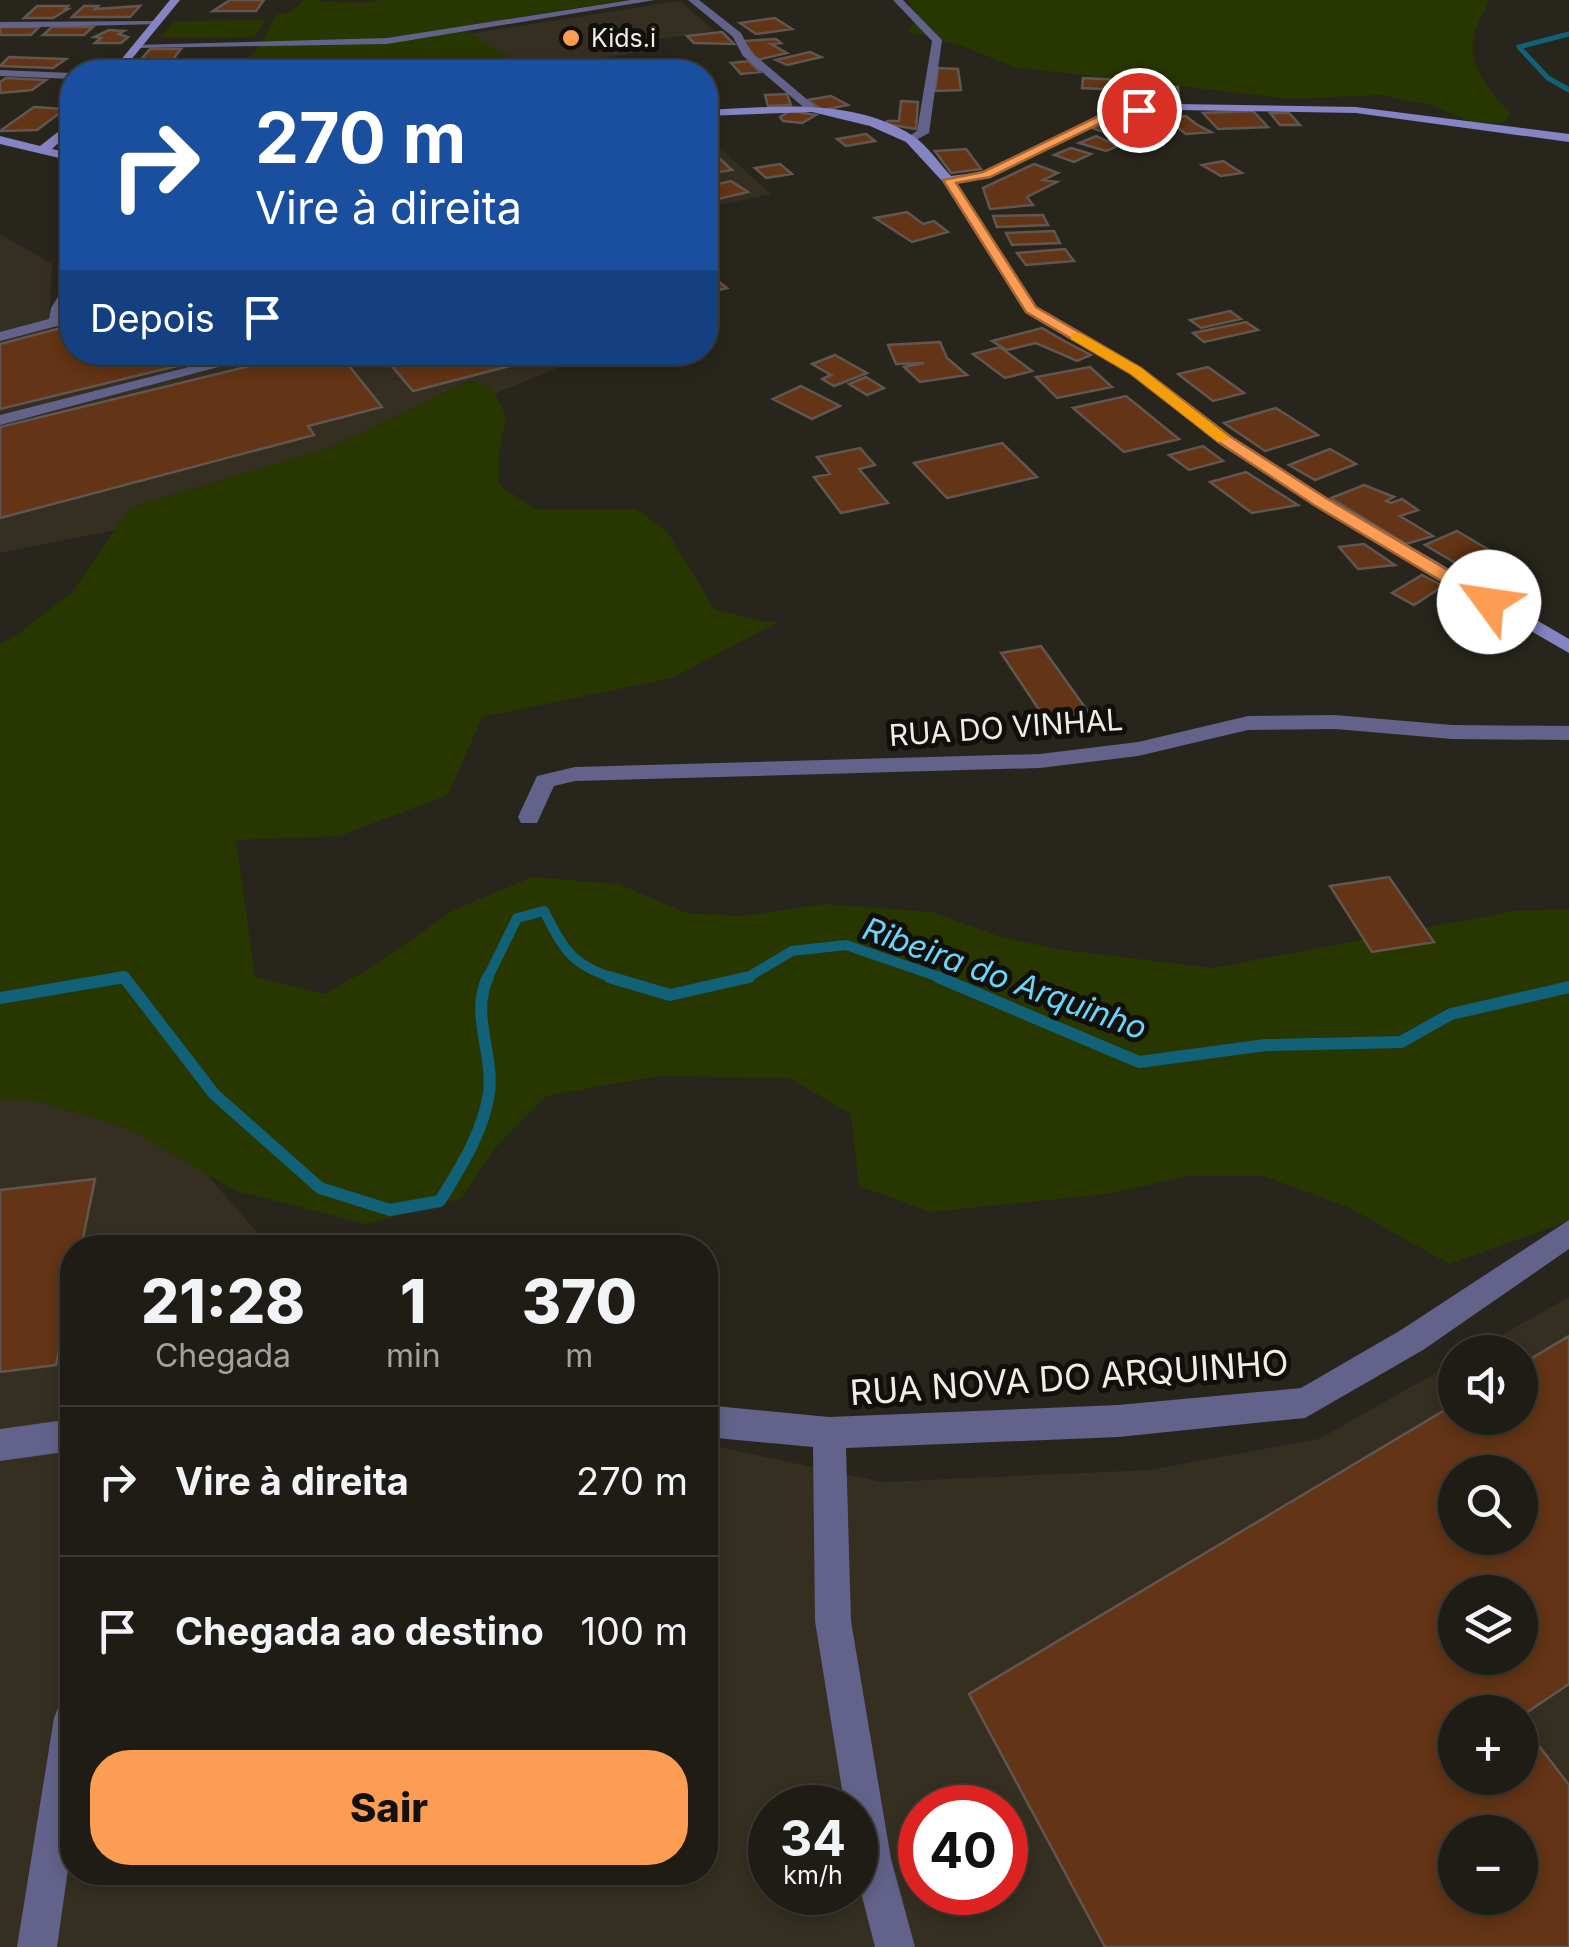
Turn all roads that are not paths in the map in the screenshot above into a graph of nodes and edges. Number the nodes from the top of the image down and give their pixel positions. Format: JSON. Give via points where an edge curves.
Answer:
{"nodes":[{"id":1,"x":175,"y":0,"type":"edge"},
{"id":2,"x":650,"y":0,"type":"edge"},
{"id":3,"x":693,"y":0,"type":"edge"},
{"id":4,"x":898,"y":0,"type":"edge"},
{"id":5,"x":0,"y":24,"type":"edge"},
{"id":6,"x":155,"y":24,"type":"junction"},
{"id":7,"x":140,"y":45,"type":"junction"},
{"id":8,"x":127,"y":60,"type":"edge"},
{"id":9,"x":0,"y":73,"type":"edge"},
{"id":10,"x":60,"y":76,"type":"edge"},
{"id":11,"x":812,"y":109,"type":"junction"},
{"id":12,"x":718,"y":113,"type":"edge"},
{"id":13,"x":60,"y":135,"type":"edge"},
{"id":14,"x":1569,"y":138,"type":"edge"},
{"id":15,"x":910,"y":139,"type":"junction"},
{"id":16,"x":0,"y":140,"type":"edge"},
{"id":17,"x":45,"y":148,"type":"junction"},
{"id":18,"x":60,"y":153,"type":"edge"},
{"id":19,"x":948,"y":180,"type":"junction"},
{"id":20,"x":60,"y":306,"type":"edge"},
{"id":21,"x":0,"y":337,"type":"edge"},
{"id":22,"x":217,"y":365,"type":"edge"},
{"id":23,"x":0,"y":420,"type":"edge"},
{"id":24,"x":1569,"y":648,"type":"edge"},
{"id":25,"x":1569,"y":734,"type":"edge"},
{"id":26,"x":529,"y":817,"type":"dead end"},
{"id":27,"x":1569,"y":1233,"type":"edge"},
{"id":28,"x":718,"y":1421,"type":"edge"},
{"id":29,"x":830,"y":1433,"type":"junction"},
{"id":30,"x":60,"y":1437,"type":"edge"},
{"id":31,"x":0,"y":1445,"type":"edge"},
{"id":32,"x":60,"y":1797,"type":"edge"},
{"id":33,"x":37,"y":1947,"type":"edge"},
{"id":34,"x":896,"y":1947,"type":"edge"}],
"edges":[{"from":1,"to":6,"type":"street"},
{"from":2,"to":7,"type":"street","via":[[388,41]]},
{"from":3,"to":11,"type":"street"},
{"from":4,"to":15,"type":"street","via":[[938,40],[923,133]]},
{"from":5,"to":6,"type":"street"},
{"from":6,"to":7,"type":"street"},
{"from":7,"to":8,"type":"street"},
{"from":9,"to":10,"type":"street"},
{"from":11,"to":12,"type":"street"},
{"from":11,"to":15,"type":"street"},
{"from":13,"to":17,"type":"street"},
{"from":14,"to":19,"type":"street","via":[[1356,110],[1176,107],[1108,116],[986,175]]},
{"from":15,"to":19,"type":"street"},
{"from":16,"to":17,"type":"street"},
{"from":17,"to":18,"type":"street"},
{"from":19,"to":24,"type":"street","via":[[1031,310],[1044,320],[1136,371],[1320,501]]},
{"from":20,"to":21,"type":"street","via":[[56,322]]},
{"from":22,"to":23,"type":"street"},
{"from":25,"to":26,"type":"street","name":"RUA DO VINHAL","via":[[1248,723],[1040,761],[575,774],[545,781]]},
{"from":27,"to":29,"type":"street","name":"RUA NOVA DO ARQUINHO","via":[[1305,1404],[1118,1421]]},
{"from":28,"to":29,"type":"street","name":"RUA NOVA DO ARQUINHO"},
{"from":29,"to":34,"type":"street","via":[[833,1621],[872,1859]]},
{"from":30,"to":31,"type":"street"},
{"from":32,"to":33,"type":"street"}]}
